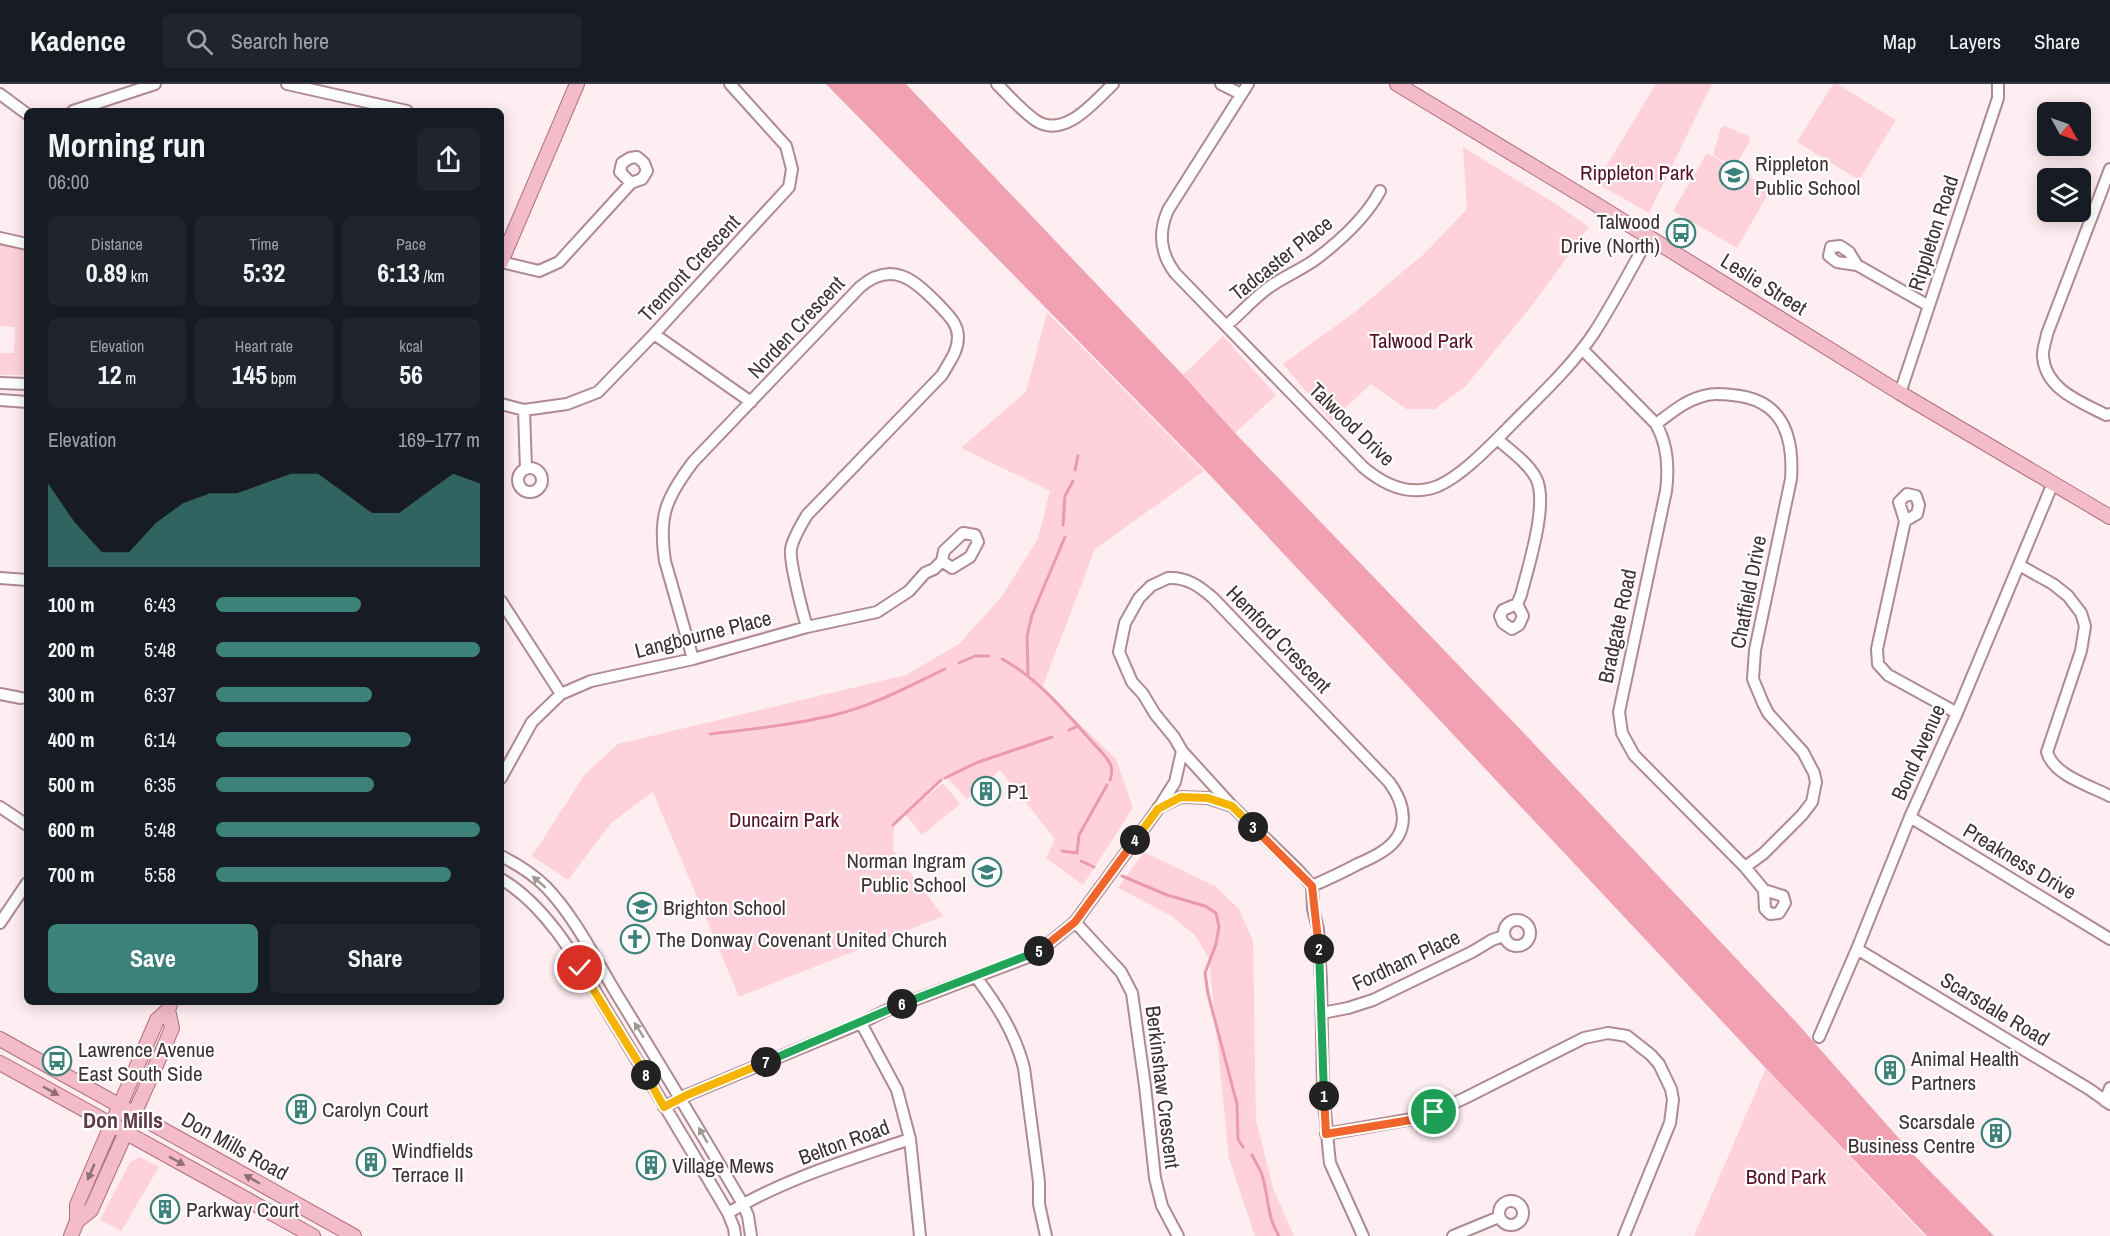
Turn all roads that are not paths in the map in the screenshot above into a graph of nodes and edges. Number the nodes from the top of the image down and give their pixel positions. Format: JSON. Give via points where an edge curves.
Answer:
{"nodes":[{"id":1,"x":155,"y":84,"type":"edge"},
{"id":2,"x":287,"y":84,"type":"edge"},
{"id":3,"x":577,"y":84,"type":"edge"},
{"id":4,"x":730,"y":84,"type":"edge"},
{"id":5,"x":997,"y":84,"type":"edge"},
{"id":6,"x":1113,"y":84,"type":"edge"},
{"id":7,"x":1221,"y":84,"type":"edge"},
{"id":8,"x":1248,"y":84,"type":"edge"},
{"id":9,"x":1397,"y":84,"type":"edge"},
{"id":10,"x":1998,"y":84,"type":"edge"},
{"id":11,"x":0,"y":94,"type":"edge"},
{"id":12,"x":1241,"y":94,"type":"junction"},
{"id":13,"x":82,"y":108,"type":"edge"},
{"id":14,"x":393,"y":108,"type":"edge"},
{"id":15,"x":24,"y":112,"type":"edge"},
{"id":16,"x":2110,"y":169,"type":"edge"},
{"id":17,"x":631,"y":183,"type":"dead end"},
{"id":18,"x":1380,"y":190,"type":"dead end"},
{"id":19,"x":1648,"y":237,"type":"junction"},
{"id":20,"x":0,"y":238,"type":"edge"},
{"id":21,"x":24,"y":243,"type":"edge"},
{"id":22,"x":504,"y":255,"type":"edge"},
{"id":23,"x":504,"y":263,"type":"edge"},
{"id":24,"x":1857,"y":265,"type":"dead end"},
{"id":25,"x":1929,"y":306,"type":"junction"},
{"id":26,"x":1226,"y":326,"type":"junction"},
{"id":27,"x":654,"y":334,"type":"junction"},
{"id":28,"x":1582,"y":349,"type":"junction"},
{"id":29,"x":0,"y":383,"type":"edge"},
{"id":30,"x":24,"y":384,"type":"edge"},
{"id":31,"x":1900,"y":393,"type":"junction"},
{"id":32,"x":0,"y":400,"type":"edge"},
{"id":33,"x":24,"y":402,"type":"edge"},
{"id":34,"x":751,"y":402,"type":"junction"},
{"id":35,"x":504,"y":405,"type":"edge"},
{"id":36,"x":524,"y":410,"type":"junction"},
{"id":37,"x":2110,"y":414,"type":"edge"},
{"id":38,"x":1656,"y":424,"type":"junction"},
{"id":39,"x":1497,"y":439,"type":"junction"},
{"id":40,"x":526,"y":469,"type":"dead end"},
{"id":41,"x":2053,"y":483,"type":"junction"},
{"id":42,"x":2110,"y":517,"type":"edge"},
{"id":43,"x":1905,"y":521,"type":"dead end"},
{"id":44,"x":942,"y":561,"type":"dead end"},
{"id":45,"x":2019,"y":565,"type":"junction"},
{"id":46,"x":0,"y":578,"type":"edge"},
{"id":47,"x":24,"y":580,"type":"edge"},
{"id":48,"x":1517,"y":604,"type":"dead end"},
{"id":49,"x":504,"y":606,"type":"edge"},
{"id":50,"x":807,"y":627,"type":"junction"},
{"id":51,"x":693,"y":659,"type":"junction"},
{"id":52,"x":0,"y":694,"type":"edge"},
{"id":53,"x":561,"y":694,"type":"junction"},
{"id":54,"x":21,"y":698,"type":"dead end"},
{"id":55,"x":1957,"y":713,"type":"junction"},
{"id":56,"x":1182,"y":751,"type":"junction"},
{"id":57,"x":504,"y":773,"type":"edge"},
{"id":58,"x":2110,"y":796,"type":"edge"},
{"id":59,"x":1232,"y":806,"type":"junction"},
{"id":60,"x":0,"y":807,"type":"edge"},
{"id":61,"x":1158,"y":809,"type":"junction"},
{"id":62,"x":1910,"y":817,"type":"junction"},
{"id":63,"x":24,"y":823,"type":"edge"},
{"id":64,"x":504,"y":858,"type":"edge"},
{"id":65,"x":1745,"y":867,"type":"junction"},
{"id":66,"x":504,"y":881,"type":"edge"},
{"id":67,"x":1312,"y":886,"type":"junction"},
{"id":68,"x":24,"y":887,"type":"edge"},
{"id":69,"x":1764,"y":890,"type":"dead end"},
{"id":70,"x":569,"y":917,"type":"junction"},
{"id":71,"x":1075,"y":922,"type":"junction"},
{"id":72,"x":0,"y":923,"type":"edge"},
{"id":73,"x":554,"y":928,"type":"junction"},
{"id":74,"x":1503,"y":936,"type":"dead end"},
{"id":75,"x":2110,"y":939,"type":"edge"},
{"id":76,"x":1857,"y":949,"type":"junction"},
{"id":77,"x":976,"y":977,"type":"junction"},
{"id":78,"x":170,"y":1006,"type":"edge"},
{"id":79,"x":1322,"y":1013,"type":"junction"},
{"id":80,"x":861,"y":1023,"type":"junction"},
{"id":81,"x":1819,"y":1037,"type":"dead end"},
{"id":82,"x":0,"y":1039,"type":"edge"},
{"id":83,"x":0,"y":1063,"type":"edge"},
{"id":84,"x":2110,"y":1088,"type":"edge"},
{"id":85,"x":681,"y":1098,"type":"junction"},
{"id":86,"x":2108,"y":1102,"type":"edge"},
{"id":87,"x":121,"y":1105,"type":"junction"},
{"id":88,"x":664,"y":1107,"type":"junction"},
{"id":89,"x":135,"y":1113,"type":"junction"},
{"id":90,"x":111,"y":1125,"type":"junction"},
{"id":91,"x":126,"y":1133,"type":"junction"},
{"id":92,"x":1326,"y":1134,"type":"junction"},
{"id":93,"x":910,"y":1139,"type":"junction"},
{"id":94,"x":742,"y":1204,"type":"junction"},
{"id":95,"x":728,"y":1213,"type":"junction"},
{"id":96,"x":1499,"y":1216,"type":"dead end"},
{"id":97,"x":78,"y":1221,"type":"junction"},
{"id":98,"x":71,"y":1236,"type":"edge"},
{"id":99,"x":313,"y":1236,"type":"edge"},
{"id":100,"x":354,"y":1236,"type":"edge"},
{"id":101,"x":735,"y":1236,"type":"edge"},
{"id":102,"x":751,"y":1236,"type":"edge"},
{"id":103,"x":920,"y":1236,"type":"edge"},
{"id":104,"x":1046,"y":1236,"type":"edge"},
{"id":105,"x":1178,"y":1236,"type":"edge"},
{"id":106,"x":1363,"y":1236,"type":"edge"},
{"id":107,"x":1453,"y":1236,"type":"edge"},
{"id":108,"x":1624,"y":1236,"type":"edge"}],
"edges":[{"from":1,"to":13,"type":"street"},
{"from":2,"to":14,"type":"street"},
{"from":3,"to":22,"type":"main road"},
{"from":4,"to":27,"type":"street","name":"Tremont Crescent","via":[[786,146],[792,169],[789,186]]},
{"from":5,"to":6,"type":"street","via":[[1037,121],[1049,124],[1071,122]]},
{"from":7,"to":12,"type":"street"},
{"from":8,"to":12,"type":"street","name":"Talwood Drive"},
{"from":9,"to":19,"type":"main road","name":"Leslie Street"},
{"from":10,"to":25,"type":"street","name":"Rippleton Road","via":[[1998,98]]},
{"from":11,"to":15,"type":"street"},
{"from":12,"to":26,"type":"street","name":"Talwood Drive","via":[[1168,210],[1161,232],[1162,250],[1174,273]]},
{"from":16,"to":37,"type":"street","via":[[2047,334],[2043,357],[2050,379],[2064,393]]},
{"from":17,"to":23,"type":"street","via":[[559,262],[539,271]]},
{"from":18,"to":26,"type":"street","name":"Tadcaster Place","via":[[1365,214],[1329,248],[1265,290]]},
{"from":19,"to":28,"type":"street","name":"Talwood Drive"},
{"from":19,"to":31,"type":"main road","name":"Leslie Street"},
{"from":20,"to":21,"type":"street"},
{"from":24,"to":25,"type":"street"},
{"from":25,"to":31,"type":"street","name":"Rippleton Road"},
{"from":26,"to":39,"type":"street","name":"Talwood Drive","via":[[1363,467],[1384,483],[1407,490],[1438,486]]},
{"from":27,"to":34,"type":"street"},
{"from":27,"to":36,"type":"street","name":"Tremont Crescent","via":[[598,392],[567,404]]},
{"from":28,"to":38,"type":"street","name":"Bradgate Road"},
{"from":28,"to":39,"type":"street","name":"Talwood Drive"},
{"from":29,"to":30,"type":"street"},
{"from":31,"to":41,"type":"main road","name":"Leslie Street"},
{"from":32,"to":33,"type":"street"},
{"from":34,"to":50,"type":"street","name":"Norden Crescent","via":[[860,287],[874,278],[899,275],[921,286],[951,318],[956,329],[954,356],[942,375],[802,523],[790,550]]},
{"from":34,"to":51,"type":"street","name":"Norden Crescent","via":[[693,462],[666,504],[665,561]]},
{"from":35,"to":36,"type":"street","name":"Tremont Crescent"},
{"from":36,"to":40,"type":"street"},
{"from":38,"to":65,"type":"street","name":"Bradgate Road","via":[[1668,473],[1619,712],[1622,733],[1634,755]]},
{"from":38,"to":65,"type":"street","name":"Chatfield Drive","via":[[1698,397],[1744,396],[1775,414],[1791,443],[1791,479],[1755,651],[1753,679],[1768,713],[1803,752],[1814,773],[1815,792],[1802,815]]},
{"from":39,"to":48,"type":"street","via":[[1535,476],[1540,495],[1540,518]]},
{"from":41,"to":42,"type":"main road","name":"Leslie Street"},
{"from":41,"to":45,"type":"street","name":"Bond Avenue"},
{"from":43,"to":55,"type":"street","via":[[1877,649],[1878,664],[1888,675]]},
{"from":44,"to":50,"type":"street","name":"Langbourne Place","via":[[909,591],[877,612]]},
{"from":45,"to":55,"type":"street","name":"Bond Avenue"},
{"from":45,"to":58,"type":"street","via":[[2068,596],[2085,626],[2081,651],[2047,752],[2063,772]]},
{"from":46,"to":47,"type":"street"},
{"from":49,"to":53,"type":"street"},
{"from":50,"to":51,"type":"street","name":"Langbourne Place"},
{"from":51,"to":53,"type":"street","name":"Langbourne Place","via":[[591,681]]},
{"from":52,"to":54,"type":"street"},
{"from":53,"to":57,"type":"street","name":"Langbourne Place","via":[[532,722]]},
{"from":55,"to":62,"type":"street","name":"Bond Avenue"},
{"from":56,"to":59,"type":"street","name":"Hemford Crescent"},
{"from":56,"to":61,"type":"street","via":[[1175,782]]},
{"from":56,"to":67,"type":"street","name":"Hemford Crescent","via":[[1132,682],[1119,651],[1125,623],[1139,598],[1151,586],[1168,578],[1184,578],[1213,598],[1389,782],[1401,800],[1402,820],[1390,846]]},
{"from":59,"to":61,"type":"street","via":[[1208,798],[1181,797]]},
{"from":59,"to":67,"type":"street","name":"Hemford Crescent"},
{"from":60,"to":63,"type":"street"},
{"from":61,"to":71,"type":"street"},
{"from":62,"to":75,"type":"street","name":"Preakness Drive"},
{"from":62,"to":76,"type":"street","name":"Bond Avenue"},
{"from":70,"to":64,"type":"street","one_way":true,"via":[[544,885]]},
{"from":65,"to":69,"type":"street","name":"Bradgate Road"},
{"from":66,"to":73,"type":"street","via":[[526,896]]},
{"from":67,"to":79,"type":"street"},
{"from":68,"to":72,"type":"street"},
{"from":70,"to":73,"type":"street"},
{"from":85,"to":70,"type":"street","one_way":true},
{"from":71,"to":77,"type":"street","via":[[1036,954]]},
{"from":71,"to":105,"type":"street","name":"Berkinshaw Crescent","via":[[1121,972],[1132,993],[1155,1178],[1162,1206]]},
{"from":73,"to":88,"type":"street"},
{"from":74,"to":79,"type":"street","name":"Fordham Place","via":[[1373,1000]]},
{"from":76,"to":81,"type":"street","name":"Bond Avenue"},
{"from":76,"to":86,"type":"street","name":"Scarsdale Road"},
{"from":77,"to":80,"type":"street"},
{"from":77,"to":104,"type":"street","via":[[1005,1020],[1022,1060]]},
{"from":78,"to":87,"type":"main road","via":[[157,1020]]},
{"from":78,"to":89,"type":"main road","via":[[172,1028]]},
{"from":79,"to":92,"type":"street"},
{"from":80,"to":85,"type":"street"},
{"from":80,"to":93,"type":"street","via":[[897,1090]]},
{"from":82,"to":87,"type":"main road","name":"Don Mills Road"},
{"from":83,"to":90,"type":"main road","name":"Don Mills Road","one_way":true},
{"from":84,"to":86,"type":"street"},
{"from":85,"to":88,"type":"street"},
{"from":94,"to":85,"type":"street","one_way":true},
{"from":87,"to":89,"type":"main road","name":"Don Mills Road"},
{"from":87,"to":90,"type":"main road"},
{"from":88,"to":95,"type":"street"},
{"from":89,"to":91,"type":"main road"},
{"from":100,"to":89,"type":"main road","name":"Don Mills Road","one_way":true},
{"from":90,"to":91,"type":"main road","name":"Don Mills Road"},
{"from":90,"to":97,"type":"main road","one_way":true,"via":[[77,1205]]},
{"from":91,"to":97,"type":"main road","via":[[91,1210]]},
{"from":91,"to":99,"type":"main road","name":"Don Mills Road","one_way":true},
{"from":92,"to":106,"type":"street","via":[[1330,1163]]},
{"from":92,"to":108,"type":"street","via":[[1424,1117],[1584,1038],[1608,1033],[1627,1036],[1659,1064],[1673,1100],[1670,1123]]},
{"from":93,"to":94,"type":"street","name":"Belton Road","via":[[822,1168]]},
{"from":93,"to":103,"type":"street"},
{"from":94,"to":95,"type":"street","name":"Belton Road"},
{"from":94,"to":102,"type":"street"},
{"from":95,"to":101,"type":"street"},
{"from":96,"to":107,"type":"street"},
{"from":97,"to":98,"type":"main road"}]}
